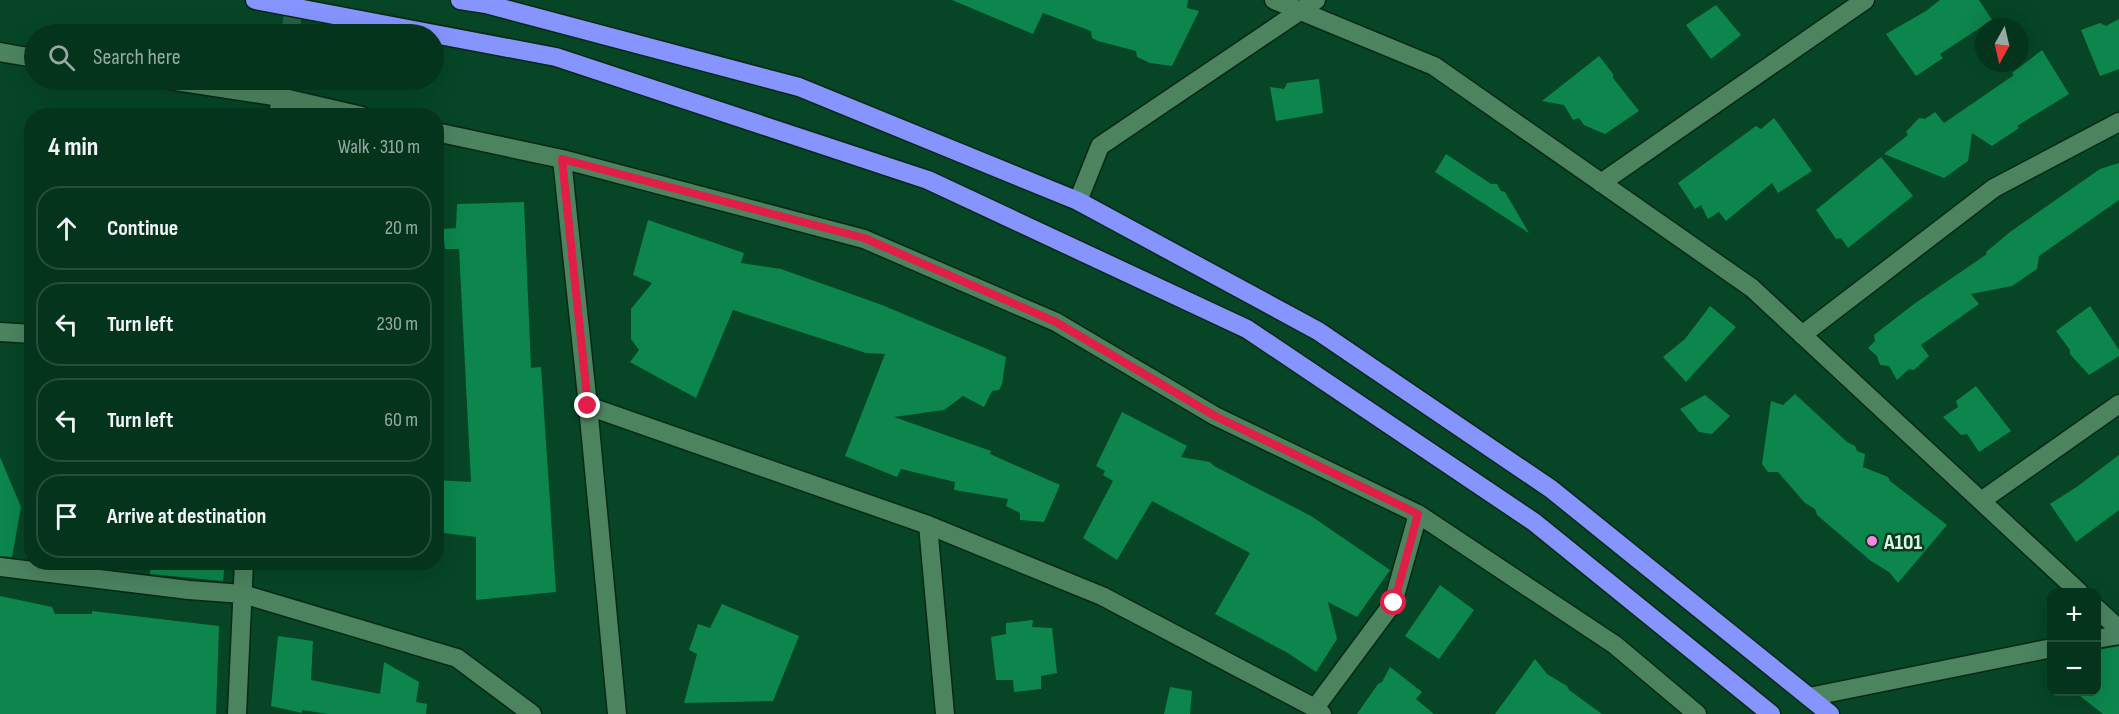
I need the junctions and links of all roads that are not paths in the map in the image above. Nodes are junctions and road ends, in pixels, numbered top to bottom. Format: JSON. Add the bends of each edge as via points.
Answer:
{"nodes":[{"id":1,"x":255,"y":0,"type":"edge"},
{"id":2,"x":460,"y":0,"type":"edge"},
{"id":3,"x":1274,"y":0,"type":"edge"},
{"id":4,"x":1316,"y":0,"type":"edge"},
{"id":5,"x":1865,"y":0,"type":"edge"},
{"id":6,"x":486,"y":2,"type":"edge"},
{"id":7,"x":1297,"y":11,"type":"junction"},
{"id":8,"x":382,"y":24,"type":"edge"},
{"id":9,"x":444,"y":36,"type":"edge"},
{"id":10,"x":0,"y":52,"type":"edge"},
{"id":11,"x":24,"y":56,"type":"edge"},
{"id":12,"x":231,"y":90,"type":"edge"},
{"id":13,"x":280,"y":98,"type":"edge"},
{"id":14,"x":326,"y":108,"type":"edge"},
{"id":15,"x":2119,"y":122,"type":"edge"},
{"id":16,"x":444,"y":134,"type":"edge"},
{"id":17,"x":562,"y":159,"type":"junction"},
{"id":18,"x":1601,"y":183,"type":"junction"},
{"id":19,"x":1077,"y":201,"type":"junction"},
{"id":20,"x":0,"y":332,"type":"edge"},
{"id":21,"x":24,"y":334,"type":"edge"},
{"id":22,"x":1802,"y":335,"type":"junction"},
{"id":23,"x":2119,"y":404,"type":"edge"},
{"id":24,"x":588,"y":406,"type":"junction"},
{"id":25,"x":1981,"y":501,"type":"junction"},
{"id":26,"x":1418,"y":514,"type":"junction"},
{"id":27,"x":928,"y":525,"type":"junction"},
{"id":28,"x":0,"y":567,"type":"edge"},
{"id":29,"x":24,"y":570,"type":"edge"},
{"id":30,"x":25,"y":570,"type":"edge"},
{"id":31,"x":244,"y":570,"type":"edge"},
{"id":32,"x":2075,"y":588,"type":"edge"},
{"id":33,"x":243,"y":594,"type":"junction"},
{"id":34,"x":2101,"y":613,"type":"edge"},
{"id":35,"x":2119,"y":629,"type":"edge"},
{"id":36,"x":2119,"y":635,"type":"edge"},
{"id":37,"x":2101,"y":638,"type":"edge"},
{"id":38,"x":2047,"y":649,"type":"edge"},
{"id":39,"x":1809,"y":697,"type":"junction"},
{"id":40,"x":1319,"y":711,"type":"edge"},
{"id":41,"x":237,"y":714,"type":"edge"},
{"id":42,"x":532,"y":714,"type":"edge"},
{"id":43,"x":617,"y":714,"type":"edge"},
{"id":44,"x":945,"y":714,"type":"edge"},
{"id":45,"x":1697,"y":714,"type":"edge"},
{"id":46,"x":1771,"y":714,"type":"edge"},
{"id":47,"x":1830,"y":714,"type":"edge"}],
"edges":[{"from":1,"to":8,"type":"highway"},
{"from":2,"to":6,"type":"highway"},
{"from":3,"to":7,"type":"street"},
{"from":4,"to":7,"type":"street"},
{"from":5,"to":18,"type":"street"},
{"from":6,"to":19,"type":"highway","via":[[799,87]]},
{"from":7,"to":18,"type":"street","via":[[1434,66]]},
{"from":7,"to":19,"type":"street","via":[[1100,146]]},
{"from":9,"to":46,"type":"highway","via":[[556,57],[928,180],[1247,328],[1534,522]]},
{"from":10,"to":11,"type":"street"},
{"from":12,"to":13,"type":"street"},
{"from":13,"to":14,"type":"street"},
{"from":15,"to":22,"type":"street","via":[[1994,188]]},
{"from":16,"to":17,"type":"street"},
{"from":17,"to":24,"type":"street"},
{"from":17,"to":26,"type":"street","via":[[864,238],[1056,322],[1215,416]]},
{"from":18,"to":22,"type":"street","via":[[1752,288]]},
{"from":19,"to":39,"type":"highway","via":[[1318,331],[1551,489]]},
{"from":20,"to":21,"type":"street"},
{"from":22,"to":25,"type":"street"},
{"from":23,"to":25,"type":"street"},
{"from":24,"to":27,"type":"street"},
{"from":24,"to":43,"type":"street"},
{"from":25,"to":32,"type":"street"},
{"from":26,"to":40,"type":"street","via":[[1394,603]]},
{"from":26,"to":45,"type":"street","via":[[1615,645]]},
{"from":27,"to":40,"type":"street","via":[[1102,596]]},
{"from":27,"to":44,"type":"street"},
{"from":28,"to":29,"type":"street"},
{"from":30,"to":33,"type":"street"},
{"from":31,"to":33,"type":"street"},
{"from":33,"to":41,"type":"street"},
{"from":33,"to":42,"type":"street","via":[[457,658]]},
{"from":34,"to":35,"type":"street"},
{"from":36,"to":37,"type":"street"},
{"from":38,"to":39,"type":"street"},
{"from":39,"to":47,"type":"highway"}]}
